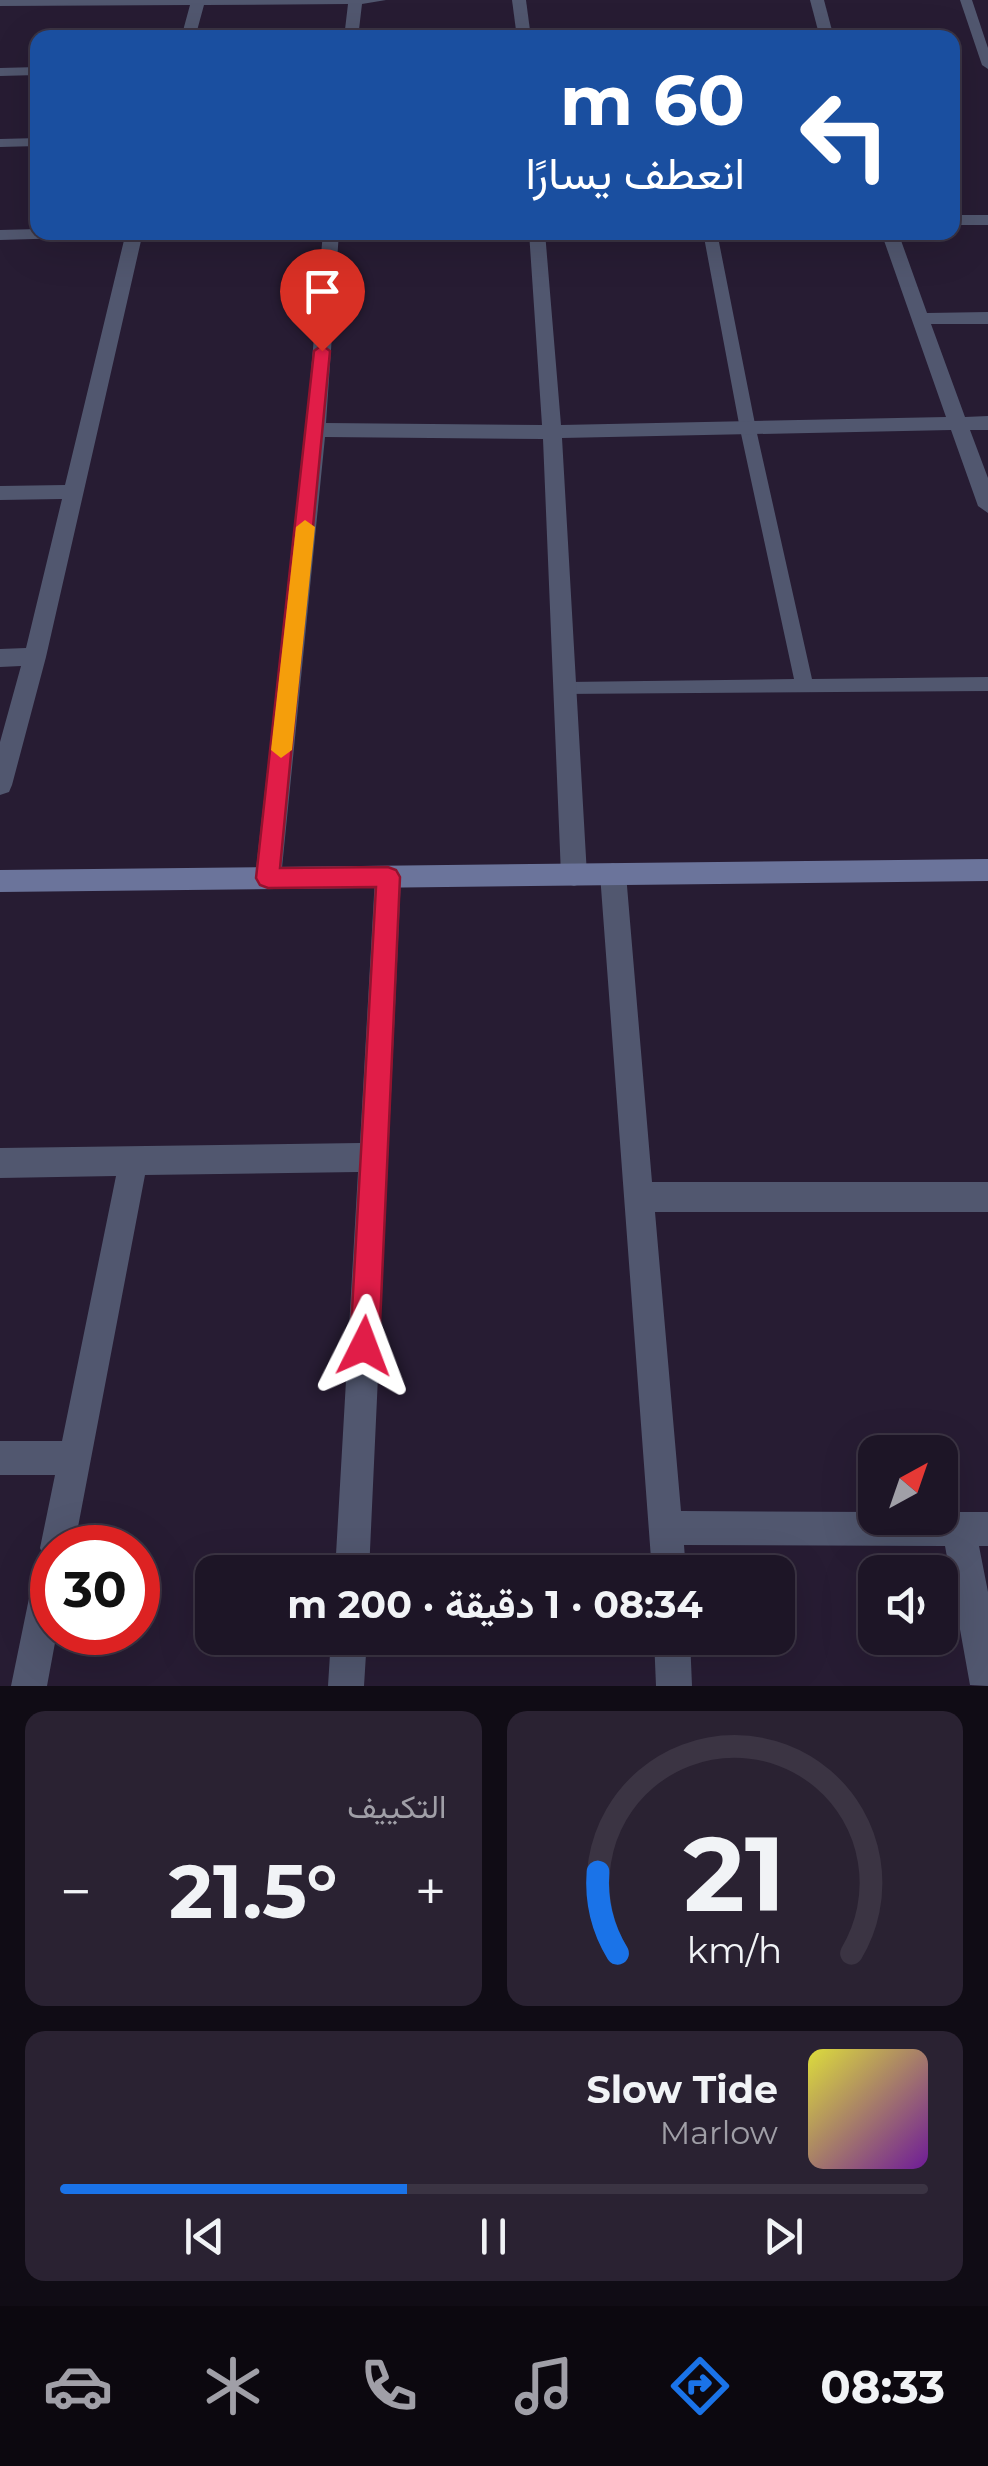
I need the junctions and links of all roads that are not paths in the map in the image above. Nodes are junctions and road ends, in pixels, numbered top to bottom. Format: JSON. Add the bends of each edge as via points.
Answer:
{"nodes":[{"id":1,"x":198,"y":0,"type":"edge"},
{"id":2,"x":355,"y":0,"type":"edge"},
{"id":3,"x":379,"y":0,"type":"edge"},
{"id":4,"x":518,"y":0,"type":"edge"},
{"id":5,"x":817,"y":0,"type":"edge"},
{"id":6,"x":966,"y":0,"type":"edge"},
{"id":7,"x":0,"y":2,"type":"edge"},
{"id":8,"x":190,"y":30,"type":"edge"},
{"id":9,"x":351,"y":30,"type":"edge"},
{"id":10,"x":523,"y":30,"type":"edge"},
{"id":11,"x":825,"y":30,"type":"edge"},
{"id":12,"x":988,"y":64,"type":"edge"},
{"id":13,"x":0,"y":72,"type":"edge"},
{"id":14,"x":30,"y":72,"type":"edge"},
{"id":15,"x":30,"y":142,"type":"edge"},
{"id":16,"x":0,"y":143,"type":"edge"},
{"id":17,"x":960,"y":220,"type":"edge"},
{"id":18,"x":988,"y":220,"type":"edge"},
{"id":19,"x":30,"y":233,"type":"edge"},
{"id":20,"x":0,"y":234,"type":"edge"},
{"id":21,"x":132,"y":240,"type":"edge"},
{"id":22,"x":330,"y":240,"type":"edge"},
{"id":23,"x":538,"y":240,"type":"edge"},
{"id":24,"x":712,"y":240,"type":"edge"},
{"id":25,"x":892,"y":240,"type":"edge"},
{"id":26,"x":919,"y":318,"type":"junction"},
{"id":27,"x":988,"y":318,"type":"edge"},
{"id":28,"x":960,"y":423,"type":"junction"},
{"id":29,"x":988,"y":423,"type":"edge"},
{"id":30,"x":316,"y":430,"type":"junction"},
{"id":31,"x":748,"y":430,"type":"junction"},
{"id":32,"x":552,"y":432,"type":"junction"},
{"id":33,"x":0,"y":492,"type":"edge"},
{"id":34,"x":75,"y":492,"type":"junction"},
{"id":35,"x":988,"y":506,"type":"edge"},
{"id":36,"x":35,"y":657,"type":"junction"},
{"id":37,"x":0,"y":658,"type":"edge"},
{"id":38,"x":988,"y":684,"type":"edge"},
{"id":39,"x":805,"y":687,"type":"junction"},
{"id":40,"x":566,"y":689,"type":"junction"},
{"id":41,"x":0,"y":784,"type":"edge"},
{"id":42,"x":988,"y":870,"type":"edge"},
{"id":43,"x":574,"y":874,"type":"junction"},
{"id":44,"x":613,"y":874,"type":"junction"},
{"id":45,"x":388,"y":877,"type":"junction"},
{"id":46,"x":268,"y":878,"type":"junction"},
{"id":47,"x":0,"y":881,"type":"edge"},
{"id":48,"x":374,"y":1157,"type":"junction"},
{"id":49,"x":133,"y":1162,"type":"junction"},
{"id":50,"x":0,"y":1163,"type":"edge"},
{"id":51,"x":641,"y":1196,"type":"junction"},
{"id":52,"x":988,"y":1197,"type":"edge"},
{"id":53,"x":0,"y":1458,"type":"edge"},
{"id":54,"x":75,"y":1458,"type":"junction"},
{"id":55,"x":62,"y":1525,"type":"edge"},
{"id":56,"x":666,"y":1528,"type":"junction"},
{"id":57,"x":974,"y":1530,"type":"edge"},
{"id":58,"x":353,"y":1555,"type":"edge"},
{"id":59,"x":667,"y":1555,"type":"edge"},
{"id":60,"x":34,"y":1655,"type":"edge"},
{"id":61,"x":347,"y":1655,"type":"edge"},
{"id":62,"x":673,"y":1655,"type":"edge"},
{"id":63,"x":988,"y":1685,"type":"edge"},
{"id":64,"x":28,"y":1686,"type":"edge"},
{"id":65,"x":346,"y":1686,"type":"edge"},
{"id":66,"x":674,"y":1686,"type":"edge"}],
"edges":[{"from":1,"to":2,"type":"street"},
{"from":1,"to":7,"type":"street"},
{"from":1,"to":8,"type":"street"},
{"from":2,"to":3,"type":"street"},
{"from":2,"to":9,"type":"street"},
{"from":4,"to":10,"type":"street"},
{"from":5,"to":11,"type":"street"},
{"from":6,"to":12,"type":"lane"},
{"from":13,"to":14,"type":"street"},
{"from":15,"to":16,"type":"lane"},
{"from":17,"to":18,"type":"street"},
{"from":19,"to":20,"type":"street"},
{"from":21,"to":34,"type":"street"},
{"from":22,"to":30,"type":"street"},
{"from":23,"to":32,"type":"street"},
{"from":24,"to":31,"type":"lane"},
{"from":25,"to":26,"type":"street"},
{"from":26,"to":27,"type":"street"},
{"from":26,"to":28,"type":"street"},
{"from":28,"to":29,"type":"street"},
{"from":28,"to":31,"type":"street"},
{"from":28,"to":35,"type":"street"},
{"from":30,"to":32,"type":"street"},
{"from":30,"to":46,"type":"street"},
{"from":31,"to":32,"type":"street"},
{"from":31,"to":39,"type":"lane"},
{"from":32,"to":40,"type":"street"},
{"from":33,"to":34,"type":"street"},
{"from":34,"to":36,"type":"street"},
{"from":36,"to":37,"type":"street"},
{"from":36,"to":41,"type":"street"},
{"from":38,"to":39,"type":"lane"},
{"from":39,"to":40,"type":"lane"},
{"from":40,"to":43,"type":"street"},
{"from":42,"to":44,"type":"street"},
{"from":43,"to":44,"type":"street"},
{"from":43,"to":45,"type":"street"},
{"from":44,"to":51,"type":"street"},
{"from":45,"to":46,"type":"street"},
{"from":45,"to":48,"type":"street"},
{"from":46,"to":47,"type":"street"},
{"from":48,"to":49,"type":"street"},
{"from":48,"to":58,"type":"street"},
{"from":49,"to":50,"type":"street"},
{"from":49,"to":54,"type":"street"},
{"from":51,"to":52,"type":"street"},
{"from":51,"to":56,"type":"street"},
{"from":53,"to":54,"type":"street"},
{"from":54,"to":55,"type":"street"},
{"from":56,"to":57,"type":"street"},
{"from":56,"to":59,"type":"street"},
{"from":57,"to":63,"type":"street"},
{"from":60,"to":64,"type":"street"},
{"from":61,"to":65,"type":"street"},
{"from":62,"to":66,"type":"street"}]}
